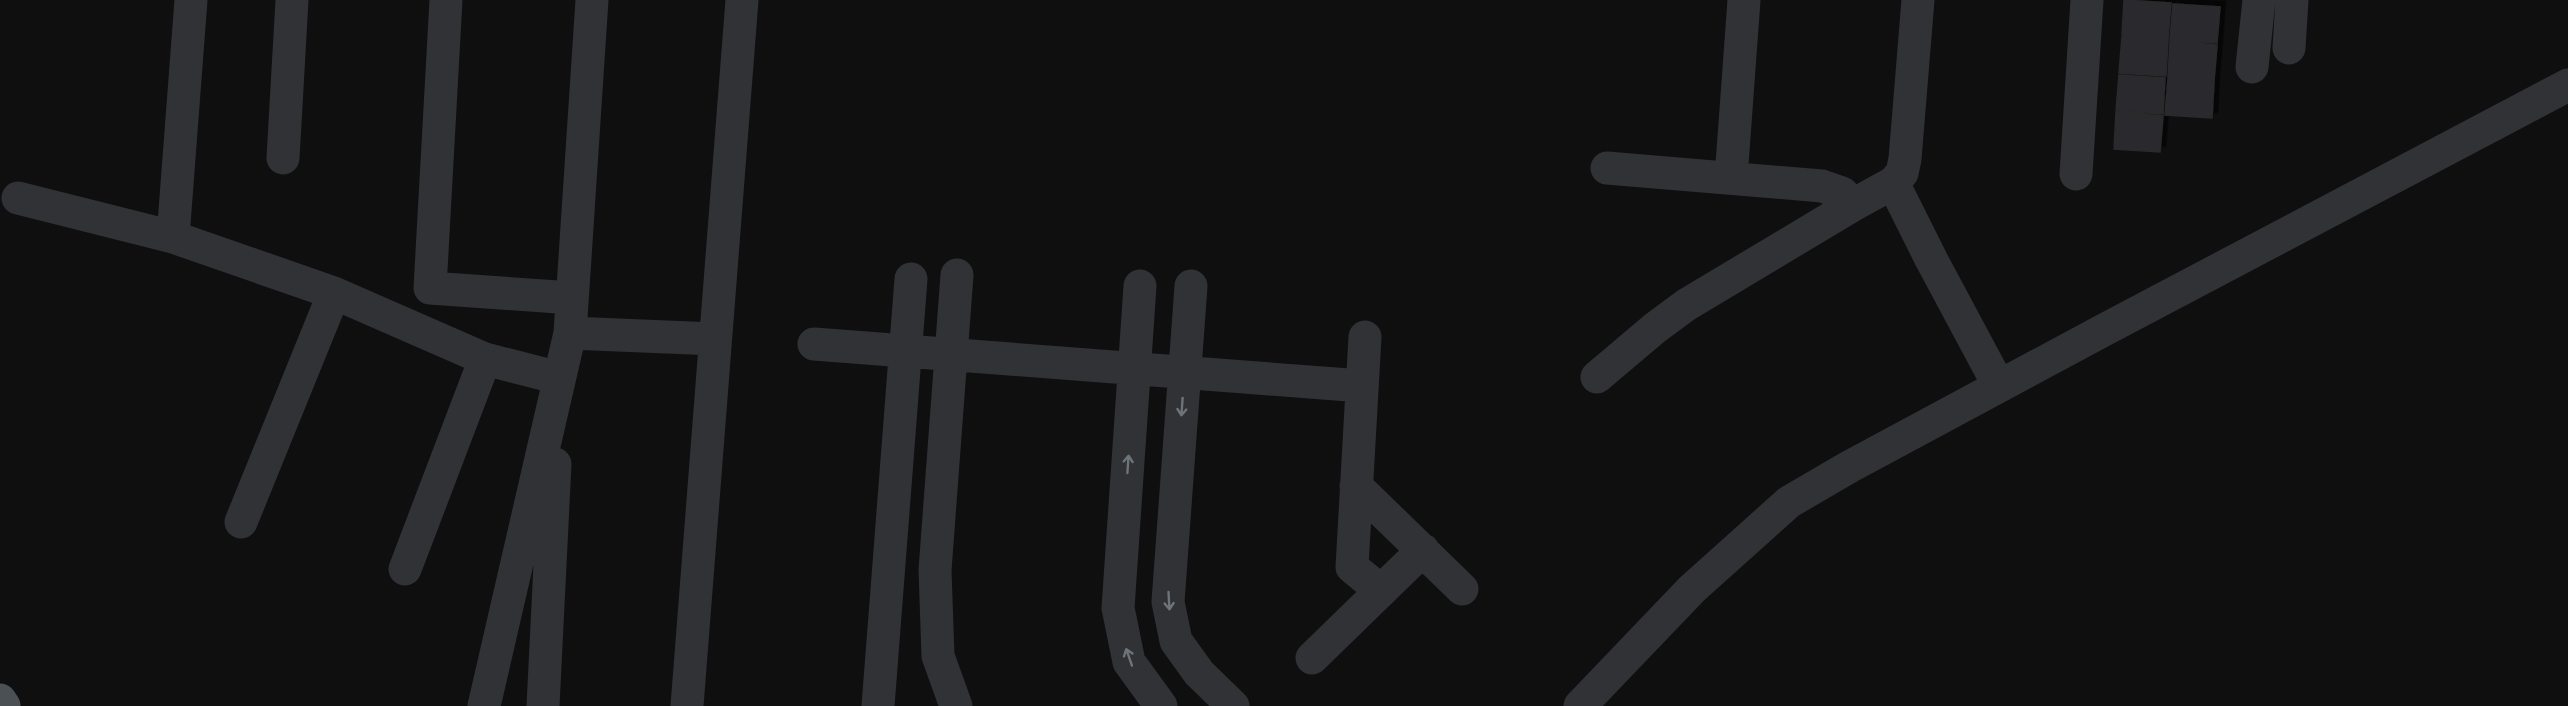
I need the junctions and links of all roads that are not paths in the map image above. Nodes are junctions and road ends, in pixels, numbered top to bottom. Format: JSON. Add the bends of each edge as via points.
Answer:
{"nodes":[{"id":1,"x":191,"y":0,"type":"edge"},
{"id":2,"x":292,"y":0,"type":"edge"},
{"id":3,"x":446,"y":0,"type":"edge"},
{"id":4,"x":592,"y":0,"type":"edge"},
{"id":5,"x":742,"y":0,"type":"edge"},
{"id":6,"x":1744,"y":0,"type":"edge"},
{"id":7,"x":1918,"y":0,"type":"edge"},
{"id":8,"x":2087,"y":0,"type":"edge"},
{"id":9,"x":2259,"y":0,"type":"edge"},
{"id":10,"x":2292,"y":0,"type":"edge"},
{"id":11,"x":2289,"y":48,"type":"dead end"},
{"id":12,"x":2252,"y":67,"type":"dead end"},
{"id":13,"x":2568,"y":86,"type":"edge"},
{"id":14,"x":283,"y":158,"type":"dead end"},
{"id":15,"x":1607,"y":168,"type":"dead end"},
{"id":16,"x":2076,"y":174,"type":"dead end"},
{"id":17,"x":1731,"y":178,"type":"junction"},
{"id":18,"x":1893,"y":183,"type":"junction"},
{"id":19,"x":18,"y":198,"type":"dead end"},
{"id":20,"x":1853,"y":205,"type":"junction"},
{"id":21,"x":173,"y":237,"type":"junction"},
{"id":22,"x":957,"y":275,"type":"dead end"},
{"id":23,"x":911,"y":279,"type":"dead end"},
{"id":24,"x":1140,"y":286,"type":"dead end"},
{"id":25,"x":1191,"y":286,"type":"dead end"},
{"id":26,"x":334,"y":293,"type":"junction"},
{"id":27,"x":572,"y":298,"type":"junction"},
{"id":28,"x":570,"y":333,"type":"junction"},
{"id":29,"x":1365,"y":337,"type":"dead end"},
{"id":30,"x":716,"y":339,"type":"junction"},
{"id":31,"x":814,"y":344,"type":"dead end"},
{"id":32,"x":905,"y":351,"type":"junction"},
{"id":33,"x":951,"y":354,"type":"junction"},
{"id":34,"x":485,"y":359,"type":"junction"},
{"id":35,"x":1135,"y":369,"type":"junction"},
{"id":36,"x":1185,"y":373,"type":"junction"},
{"id":37,"x":1597,"y":377,"type":"dead end"},
{"id":38,"x":559,"y":378,"type":"junction"},
{"id":39,"x":1362,"y":386,"type":"junction"},
{"id":40,"x":2000,"y":386,"type":"junction"},
{"id":41,"x":1356,"y":486,"type":"junction"},
{"id":42,"x":241,"y":522,"type":"dead end"},
{"id":43,"x":1423,"y":550,"type":"junction"},
{"id":44,"x":405,"y":569,"type":"dead end"},
{"id":45,"x":1462,"y":589,"type":"dead end"},
{"id":46,"x":1381,"y":591,"type":"junction"},
{"id":47,"x":1312,"y":658,"type":"dead end"},
{"id":48,"x":0,"y":700,"type":"edge"},
{"id":49,"x":4,"y":706,"type":"edge"},
{"id":50,"x":484,"y":706,"type":"edge"},
{"id":51,"x":543,"y":706,"type":"edge"},
{"id":52,"x":687,"y":706,"type":"edge"},
{"id":53,"x":878,"y":706,"type":"edge"},
{"id":54,"x":956,"y":706,"type":"edge"},
{"id":55,"x":1161,"y":706,"type":"edge"},
{"id":56,"x":1233,"y":706,"type":"edge"},
{"id":57,"x":1580,"y":706,"type":"edge"}],
"edges":[{"from":1,"to":21,"type":"street"},
{"from":2,"to":14,"type":"street"},
{"from":3,"to":27,"type":"street","via":[[429,288]]},
{"from":4,"to":27,"type":"street"},
{"from":5,"to":30,"type":"street"},
{"from":6,"to":17,"type":"street"},
{"from":7,"to":18,"type":"street","via":[[1905,159],[1902,173]]},
{"from":8,"to":16,"type":"street"},
{"from":9,"to":12,"type":"street"},
{"from":10,"to":11,"type":"street"},
{"from":13,"to":40,"type":"street"},
{"from":15,"to":17,"type":"street"},
{"from":17,"to":20,"type":"street","via":[[1822,186],[1842,193]]},
{"from":18,"to":20,"type":"street"},
{"from":18,"to":40,"type":"street"},
{"from":19,"to":21,"type":"street"},
{"from":20,"to":37,"type":"street","via":[[1686,305]]},
{"from":21,"to":26,"type":"street"},
{"from":22,"to":33,"type":"street"},
{"from":23,"to":32,"type":"street"},
{"from":24,"to":35,"type":"street"},
{"from":25,"to":36,"type":"street"},
{"from":26,"to":34,"type":"street"},
{"from":26,"to":42,"type":"street"},
{"from":27,"to":28,"type":"street"},
{"from":28,"to":30,"type":"street"},
{"from":28,"to":38,"type":"street"},
{"from":29,"to":39,"type":"street"},
{"from":30,"to":52,"type":"street"},
{"from":31,"to":32,"type":"street"},
{"from":32,"to":33,"type":"street"},
{"from":32,"to":53,"type":"street"},
{"from":33,"to":35,"type":"street"},
{"from":33,"to":54,"type":"street","via":[[935,570],[938,656]]},
{"from":34,"to":38,"type":"street"},
{"from":34,"to":44,"type":"street"},
{"from":35,"to":36,"type":"street"},
{"from":55,"to":35,"type":"street","one_way":true,"via":[[1129,662],[1118,608]]},
{"from":36,"to":39,"type":"street"},
{"from":36,"to":56,"type":"street","one_way":true,"via":[[1168,602],[1176,641],[1199,673]]},
{"from":38,"to":50,"type":"street"},
{"from":38,"to":51,"type":"street"},
{"from":39,"to":41,"type":"street"},
{"from":40,"to":57,"type":"street","via":[[1789,502],[1692,589]]},
{"from":41,"to":43,"type":"street"},
{"from":41,"to":46,"type":"street","via":[[1352,567]]},
{"from":43,"to":45,"type":"street"},
{"from":43,"to":46,"type":"street"},
{"from":46,"to":47,"type":"street"},
{"from":48,"to":49,"type":"main road"}]}
